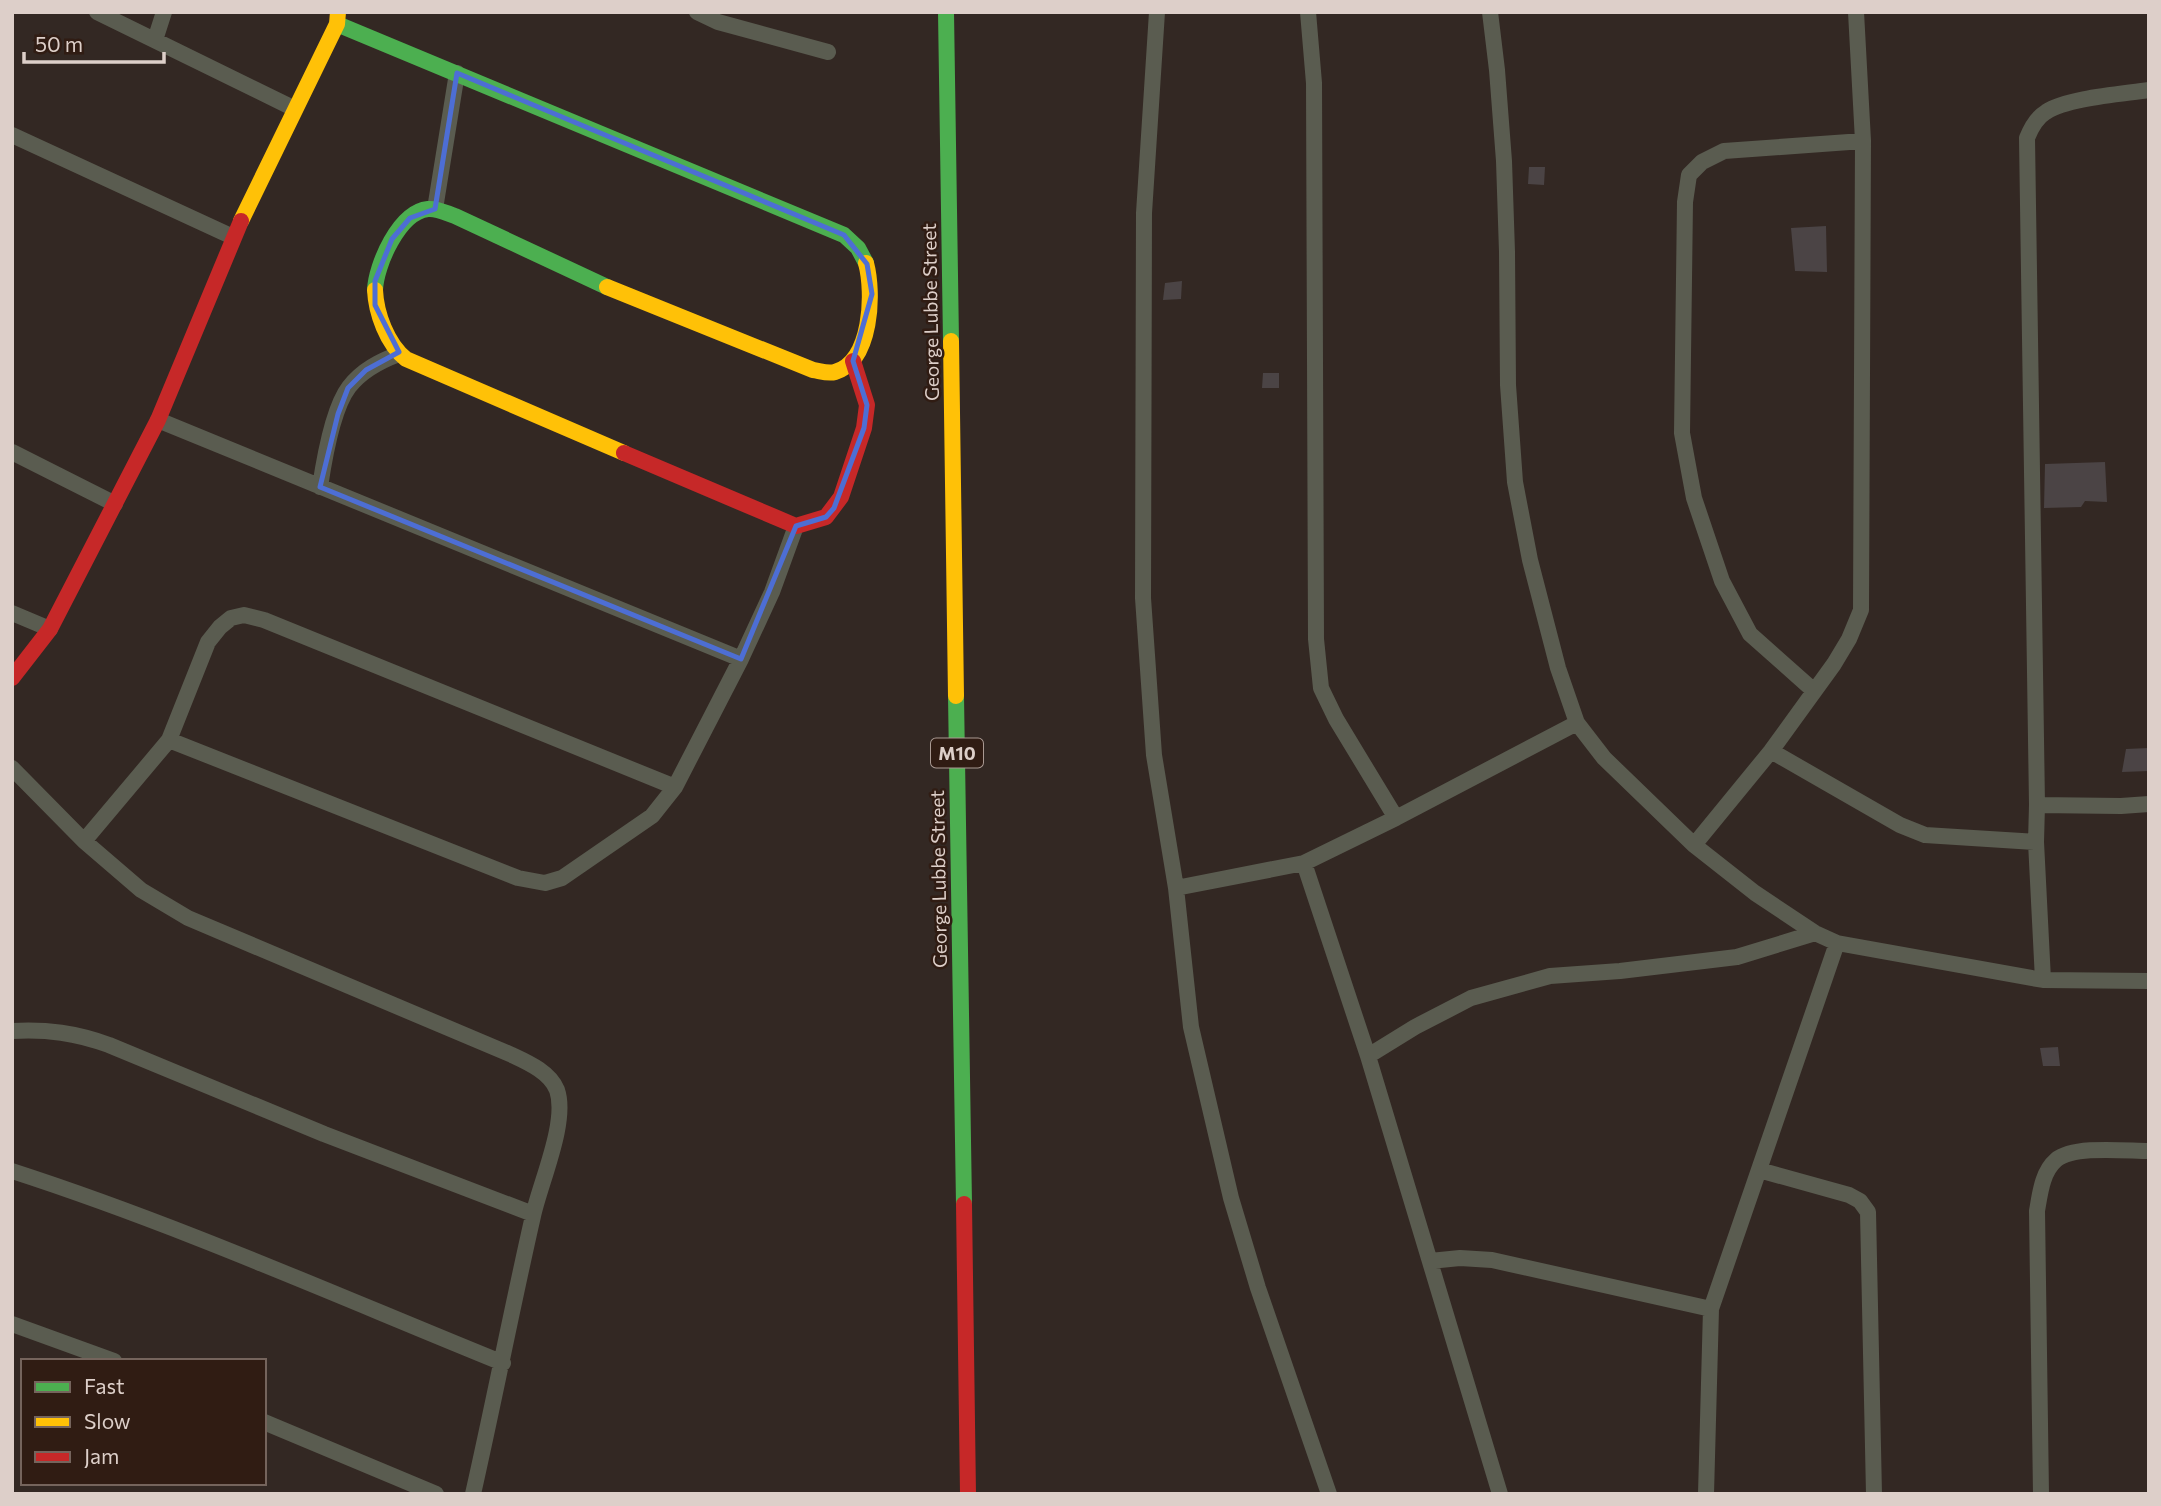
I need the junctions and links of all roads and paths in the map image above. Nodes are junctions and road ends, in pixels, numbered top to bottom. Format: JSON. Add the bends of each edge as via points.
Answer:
{"nodes":[{"id":1,"x":97,"y":12,"type":"edge"},
{"id":2,"x":164,"y":12,"type":"edge"},
{"id":3,"x":697,"y":12,"type":"edge"},
{"id":4,"x":946,"y":12,"type":"edge"},
{"id":5,"x":1157,"y":12,"type":"edge"},
{"id":6,"x":1308,"y":12,"type":"edge"},
{"id":7,"x":1490,"y":12,"type":"edge"},
{"id":8,"x":1856,"y":12,"type":"edge"},
{"id":9,"x":720,"y":17,"type":"edge"},
{"id":10,"x":337,"y":18,"type":"edge"},
{"id":11,"x":155,"y":40,"type":"junction"},
{"id":12,"x":828,"y":52,"type":"dead end"},
{"id":13,"x":457,"y":74,"type":"junction"},
{"id":14,"x":2149,"y":90,"type":"edge"},
{"id":15,"x":295,"y":109,"type":"junction"},
{"id":16,"x":12,"y":135,"type":"edge"},
{"id":17,"x":1863,"y":141,"type":"junction"},
{"id":18,"x":435,"y":209,"type":"junction"},
{"id":19,"x":233,"y":237,"type":"junction"},
{"id":20,"x":399,"y":354,"type":"junction"},
{"id":21,"x":853,"y":361,"type":"junction"},
{"id":22,"x":158,"y":420,"type":"junction"},
{"id":23,"x":12,"y":452,"type":"edge"},
{"id":24,"x":320,"y":487,"type":"junction"},
{"id":25,"x":115,"y":504,"type":"junction"},
{"id":26,"x":796,"y":526,"type":"junction"},
{"id":27,"x":12,"y":613,"type":"edge"},
{"id":28,"x":50,"y":629,"type":"junction"},
{"id":29,"x":741,"y":659,"type":"junction"},
{"id":30,"x":12,"y":678,"type":"edge"},
{"id":31,"x":1813,"y":690,"type":"junction"},
{"id":32,"x":1577,"y":723,"type":"junction"},
{"id":33,"x":169,"y":740,"type":"junction"},
{"id":34,"x":1771,"y":751,"type":"junction"},
{"id":35,"x":12,"y":768,"type":"edge"},
{"id":36,"x":675,"y":787,"type":"junction"},
{"id":37,"x":2149,"y":804,"type":"edge"},
{"id":38,"x":2037,"y":806,"type":"junction"},
{"id":39,"x":1396,"y":818,"type":"junction"},
{"id":40,"x":84,"y":841,"type":"junction"},
{"id":41,"x":2035,"y":842,"type":"junction"},
{"id":42,"x":1694,"y":845,"type":"junction"},
{"id":43,"x":1304,"y":863,"type":"junction"},
{"id":44,"x":1176,"y":888,"type":"junction"},
{"id":45,"x":1815,"y":933,"type":"junction"},
{"id":46,"x":1837,"y":943,"type":"junction"},
{"id":47,"x":2043,"y":979,"type":"junction"},
{"id":48,"x":2149,"y":981,"type":"edge"},
{"id":49,"x":12,"y":1031,"type":"edge"},
{"id":50,"x":1367,"y":1056,"type":"junction"},
{"id":51,"x":2149,"y":1151,"type":"edge"},
{"id":52,"x":1759,"y":1170,"type":"junction"},
{"id":53,"x":12,"y":1171,"type":"edge"},
{"id":54,"x":533,"y":1214,"type":"junction"},
{"id":55,"x":1430,"y":1261,"type":"junction"},
{"id":56,"x":1711,"y":1309,"type":"junction"},
{"id":57,"x":12,"y":1324,"type":"edge"},
{"id":58,"x":108,"y":1359,"type":"edge"},
{"id":59,"x":503,"y":1363,"type":"junction"},
{"id":60,"x":266,"y":1423,"type":"edge"},
{"id":61,"x":436,"y":1494,"type":"edge"},
{"id":62,"x":473,"y":1494,"type":"edge"},
{"id":63,"x":968,"y":1494,"type":"edge"},
{"id":64,"x":1329,"y":1494,"type":"edge"},
{"id":65,"x":1500,"y":1494,"type":"edge"},
{"id":66,"x":1706,"y":1494,"type":"edge"},
{"id":67,"x":1874,"y":1494,"type":"edge"},
{"id":68,"x":2041,"y":1494,"type":"edge"}],
"edges":[{"from":1,"to":11,"type":"street"},
{"from":2,"to":11,"type":"street"},
{"from":3,"to":9,"type":"street"},
{"from":4,"to":63,"type":"street","name":"George Lubbe Street","number":"M10"},
{"from":5,"to":44,"type":"street","via":[[1144,213],[1143,597],[1154,754]]},
{"from":6,"to":39,"type":"street","via":[[1314,83],[1316,625],[1321,688]]},
{"from":7,"to":32,"type":"street","via":[[1504,174],[1508,385],[1515,482],[1530,560]]},
{"from":8,"to":17,"type":"street"},
{"from":9,"to":12,"type":"street"},
{"from":10,"to":13,"type":"street"},
{"from":10,"to":15,"type":"street"},
{"from":11,"to":15,"type":"street"},
{"from":13,"to":18,"type":"street"},
{"from":13,"to":21,"type":"street","via":[[844,235],[858,245],[872,294]]},
{"from":14,"to":38,"type":"street","via":[[2062,104],[2045,112],[2027,138]]},
{"from":15,"to":19,"type":"street"},
{"from":16,"to":19,"type":"street"},
{"from":17,"to":31,"type":"street","via":[[1861,610],[1849,639]]},
{"from":17,"to":31,"type":"street","via":[[1724,151],[1689,175],[1685,202],[1682,433],[1694,498],[1722,581],[1750,635]]},
{"from":18,"to":20,"type":"street","via":[[410,218],[392,239],[375,281],[375,305]]},
{"from":18,"to":21,"type":"street","via":[[582,277],[813,370],[835,372]]},
{"from":19,"to":22,"type":"street"},
{"from":20,"to":24,"type":"street","via":[[366,370],[348,388],[326,447]]},
{"from":20,"to":26,"type":"street","via":[[442,378]]},
{"from":21,"to":26,"type":"street","via":[[867,405],[841,497],[827,517]]},
{"from":22,"to":24,"type":"street"},
{"from":22,"to":25,"type":"street"},
{"from":23,"to":25,"type":"street"},
{"from":24,"to":29,"type":"street"},
{"from":25,"to":28,"type":"street"},
{"from":26,"to":29,"type":"street"},
{"from":27,"to":28,"type":"street"},
{"from":28,"to":30,"type":"street"},
{"from":29,"to":36,"type":"street"},
{"from":31,"to":34,"type":"street"},
{"from":32,"to":39,"type":"street"},
{"from":32,"to":42,"type":"street","via":[[1604,758]]},
{"from":33,"to":36,"type":"street","via":[[518,878],[545,883],[562,878],[652,817]]},
{"from":33,"to":36,"type":"street","via":[[208,642],[231,618],[244,615]]},
{"from":33,"to":40,"type":"street"},
{"from":34,"to":41,"type":"street","via":[[1900,825],[1926,835]]},
{"from":34,"to":42,"type":"street"},
{"from":35,"to":40,"type":"street"},
{"from":37,"to":38,"type":"street"},
{"from":38,"to":41,"type":"street"},
{"from":39,"to":43,"type":"street"},
{"from":40,"to":54,"type":"street","via":[[141,890],[188,918],[538,1069],[557,1089],[559,1110]]},
{"from":41,"to":47,"type":"street"},
{"from":42,"to":45,"type":"street"},
{"from":43,"to":44,"type":"street"},
{"from":43,"to":50,"type":"street"},
{"from":44,"to":64,"type":"street","via":[[1191,1027],[1231,1198]]},
{"from":45,"to":46,"type":"street"},
{"from":45,"to":50,"type":"street","via":[[1737,957],[1550,976],[1471,998]]},
{"from":46,"to":47,"type":"street"},
{"from":46,"to":52,"type":"street"},
{"from":47,"to":48,"type":"street"},
{"from":49,"to":54,"type":"street","via":[[78,1034]]},
{"from":50,"to":55,"type":"street"},
{"from":51,"to":68,"type":"street","via":[[2067,1154],[2056,1160],[2042,1185],[2037,1211]]},
{"from":52,"to":56,"type":"street"},
{"from":52,"to":67,"type":"street","via":[[1849,1195],[1868,1212]]},
{"from":53,"to":59,"type":"street","via":[[162,1225]]},
{"from":54,"to":59,"type":"street"},
{"from":55,"to":56,"type":"street","via":[[1492,1259]]},
{"from":55,"to":65,"type":"street"},
{"from":56,"to":66,"type":"street"},
{"from":57,"to":58,"type":"street"},
{"from":59,"to":62,"type":"street"},
{"from":60,"to":61,"type":"street"}]}
